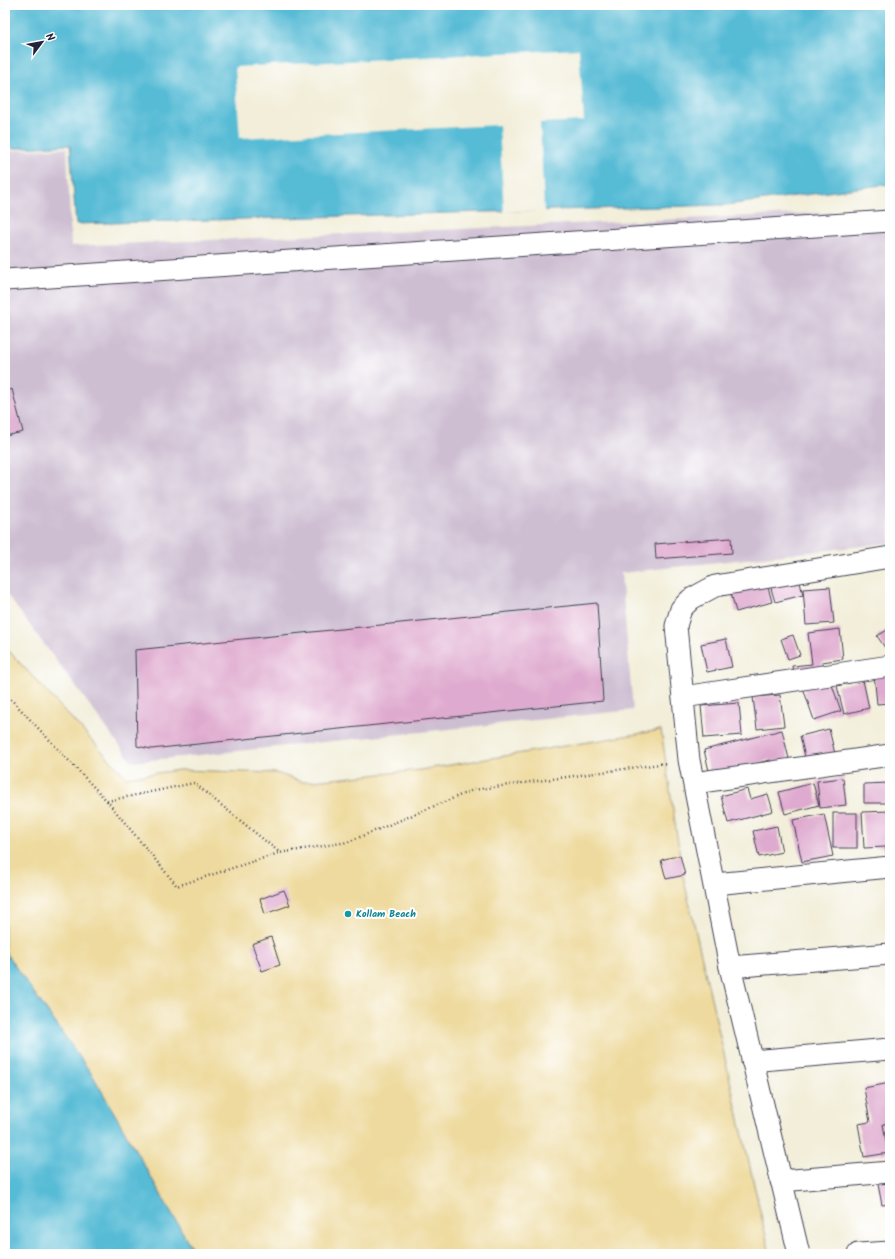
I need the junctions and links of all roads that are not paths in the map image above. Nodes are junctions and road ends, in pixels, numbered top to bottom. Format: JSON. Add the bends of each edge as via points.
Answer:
{"nodes":[{"id":1,"x":890,"y":221,"type":"edge"},
{"id":2,"x":5,"y":280,"type":"edge"},
{"id":3,"x":890,"y":557,"type":"edge"},
{"id":4,"x":890,"y":666,"type":"edge"},
{"id":5,"x":683,"y":697,"type":"junction"},
{"id":6,"x":890,"y":755,"type":"edge"},
{"id":7,"x":694,"y":783,"type":"junction"},
{"id":8,"x":890,"y":867,"type":"edge"},
{"id":9,"x":714,"y":884,"type":"junction"},
{"id":10,"x":890,"y":954,"type":"edge"},
{"id":11,"x":730,"y":967,"type":"junction"},
{"id":12,"x":890,"y":1049,"type":"edge"},
{"id":13,"x":752,"y":1061,"type":"junction"},
{"id":14,"x":890,"y":1172,"type":"edge"},
{"id":15,"x":781,"y":1181,"type":"junction"},
{"id":16,"x":890,"y":1252,"type":"edge"},
{"id":17,"x":799,"y":1254,"type":"edge"},
{"id":18,"x":858,"y":1254,"type":"edge"}],
"edges":[{"from":1,"to":2,"type":"street"},
{"from":3,"to":5,"type":"street","via":[[715,586],[690,599],[681,609],[676,626]]},
{"from":4,"to":5,"type":"street"},
{"from":5,"to":7,"type":"street","via":[[689,760]]},
{"from":6,"to":7,"type":"street"},
{"from":7,"to":9,"type":"street"},
{"from":8,"to":9,"type":"street"},
{"from":9,"to":11,"type":"street"},
{"from":10,"to":11,"type":"street"},
{"from":11,"to":13,"type":"street"},
{"from":12,"to":13,"type":"street"},
{"from":13,"to":15,"type":"street"},
{"from":14,"to":15,"type":"street"},
{"from":15,"to":17,"type":"street"},
{"from":16,"to":18,"type":"street"}]}
